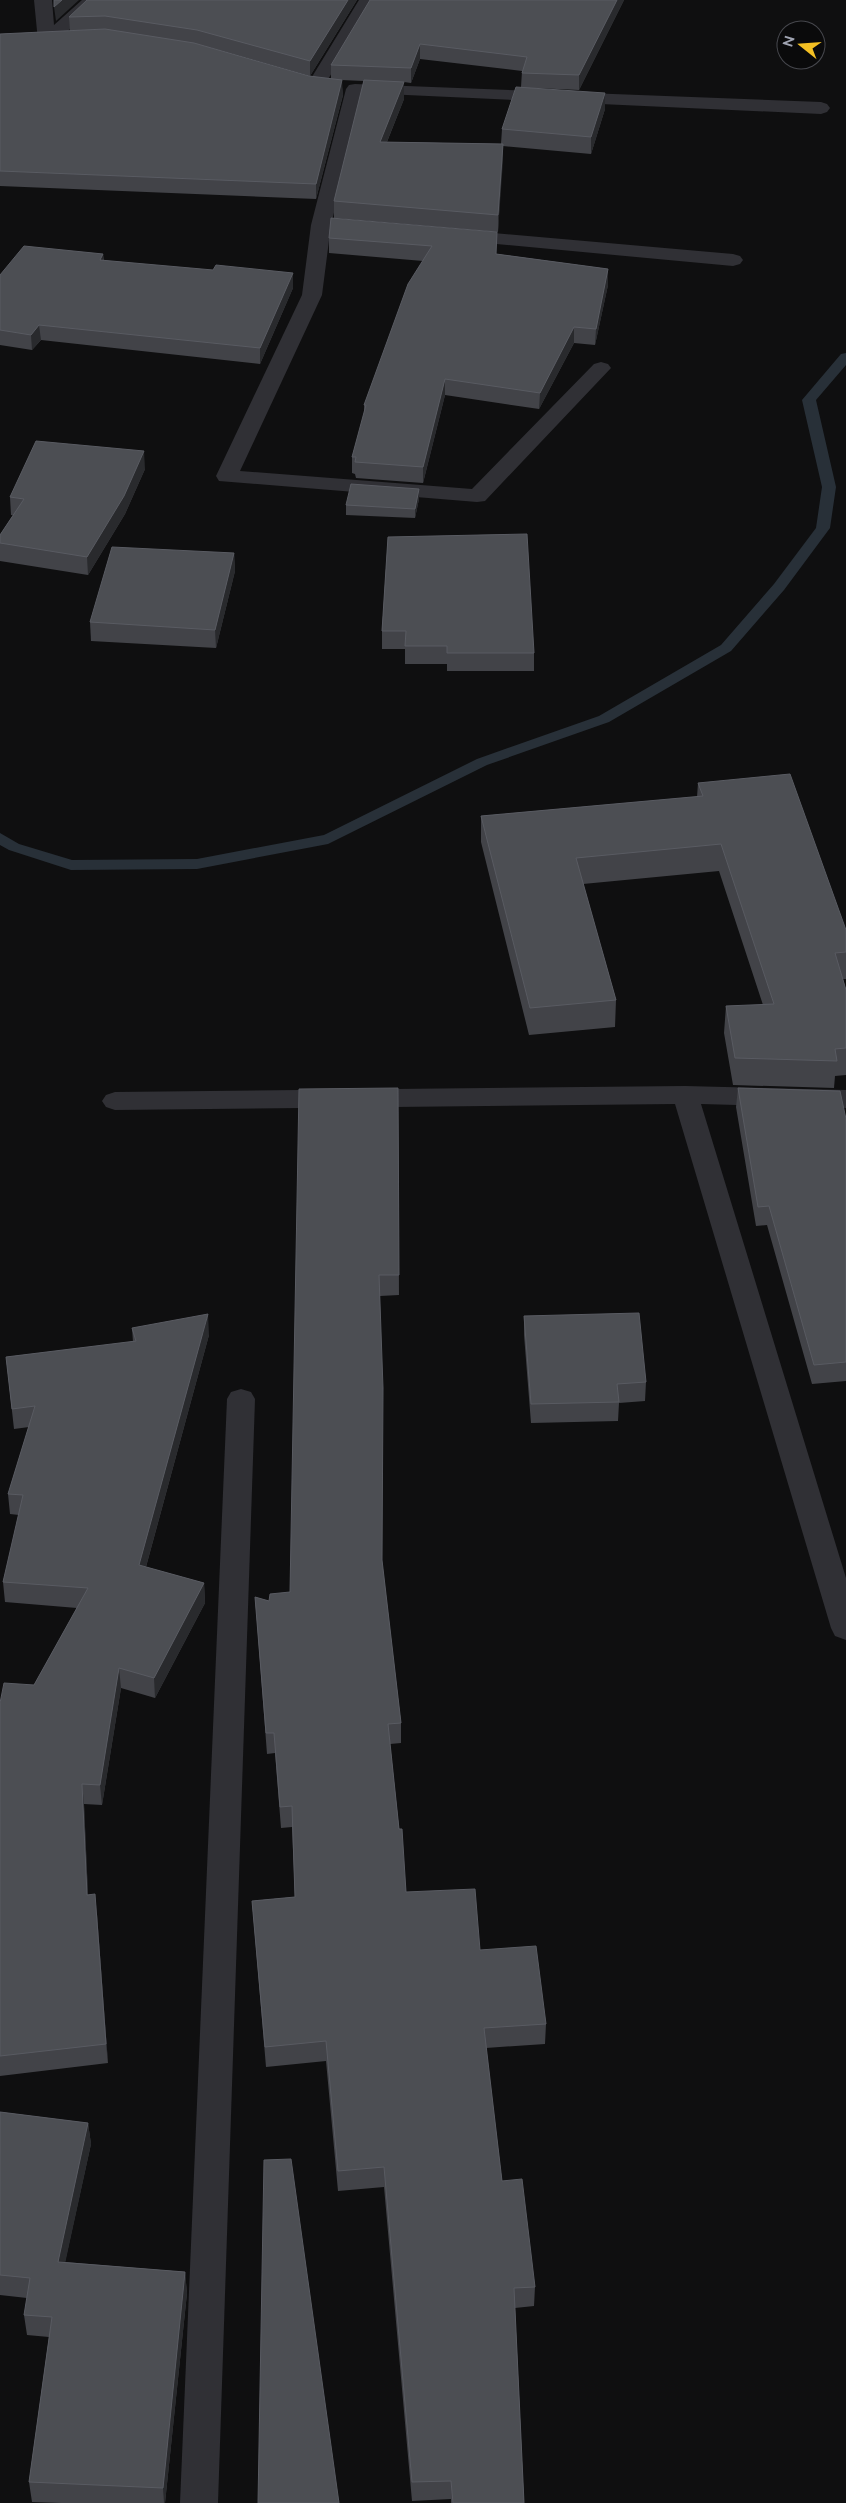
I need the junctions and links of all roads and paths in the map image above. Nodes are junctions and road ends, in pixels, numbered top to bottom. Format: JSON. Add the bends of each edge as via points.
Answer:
{"nodes":[{"id":1,"x":43,"y":0,"type":"edge"},
{"id":2,"x":92,"y":0,"type":"edge"},
{"id":3,"x":368,"y":0,"type":"edge"},
{"id":4,"x":77,"y":39,"type":"edge"},
{"id":5,"x":47,"y":41,"type":"junction"},
{"id":6,"x":28,"y":42,"type":"edge"},
{"id":7,"x":298,"y":80,"type":"edge"},
{"id":8,"x":316,"y":85,"type":"junction"},
{"id":9,"x":355,"y":89,"type":"junction"},
{"id":10,"x":821,"y":108,"type":"dead end"},
{"id":11,"x":439,"y":235,"type":"edge"},
{"id":12,"x":733,"y":260,"type":"dead end"},
{"id":13,"x":601,"y":368,"type":"dead end"},
{"id":14,"x":684,"y":1095,"type":"junction"},
{"id":15,"x":846,"y":1099,"type":"edge"},
{"id":16,"x":115,"y":1101,"type":"dead end"},
{"id":17,"x":241,"y":1399,"type":"dead end"},
{"id":18,"x":846,"y":1628,"type":"edge"},
{"id":19,"x":199,"y":2503,"type":"edge"}],
"edges":[{"from":1,"to":5,"type":"street"},
{"from":2,"to":5,"type":"street"},
{"from":3,"to":8,"type":"street"},
{"from":4,"to":5,"type":"street"},
{"from":5,"to":6,"type":"street"},
{"from":7,"to":8,"type":"street"},
{"from":8,"to":9,"type":"street"},
{"from":9,"to":10,"type":"street"},
{"from":9,"to":13,"type":"street","via":[[331,225],[312,295],[227,476],[478,496]]},
{"from":11,"to":12,"type":"street"},
{"from":14,"to":15,"type":"street"},
{"from":14,"to":16,"type":"street"},
{"from":14,"to":18,"type":"street"},
{"from":17,"to":19,"type":"street"}]}
